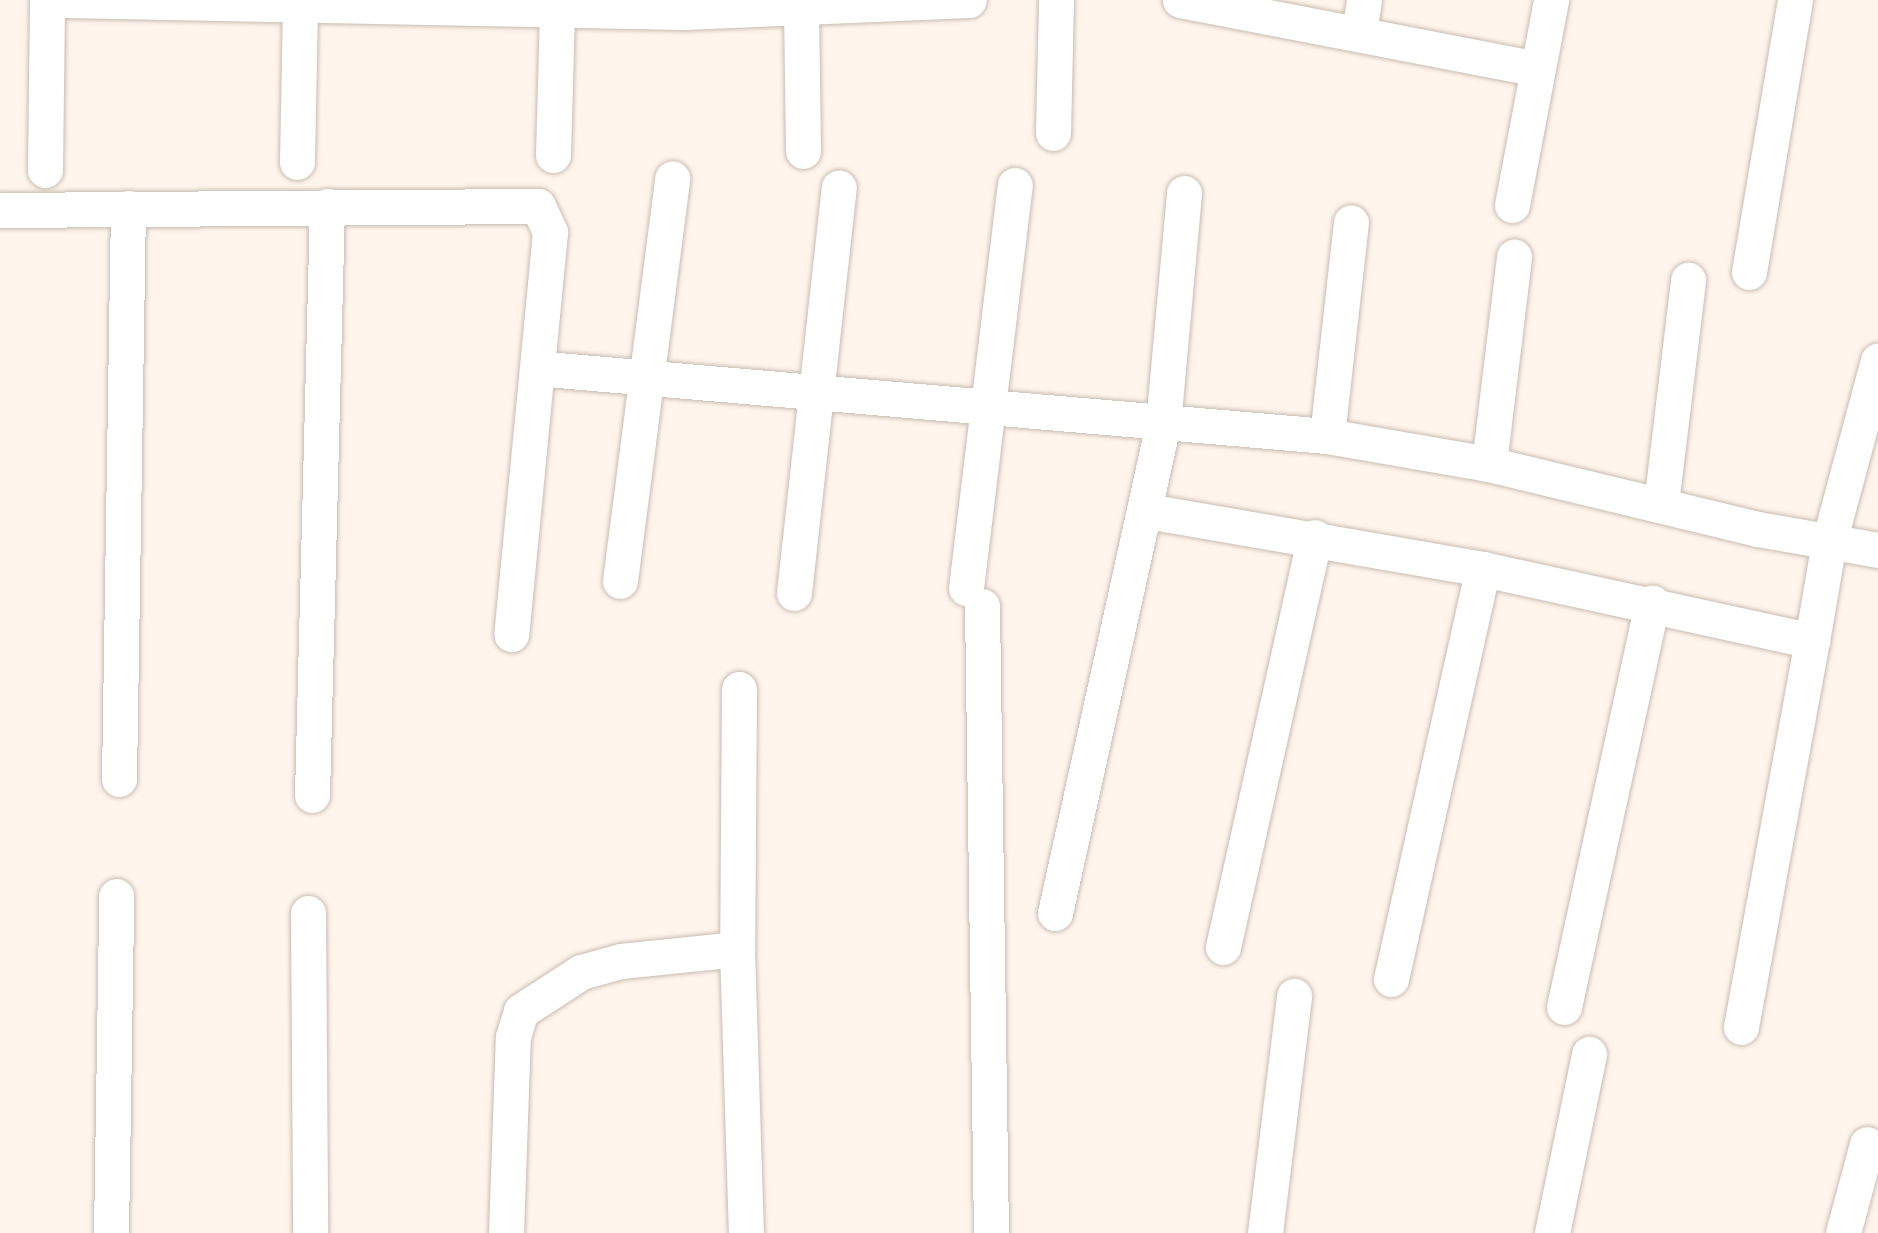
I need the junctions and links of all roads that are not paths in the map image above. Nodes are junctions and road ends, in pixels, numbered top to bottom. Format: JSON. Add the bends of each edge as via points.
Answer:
{"nodes":[{"id":1,"x":47,"y":0,"type":"edge"},
{"id":2,"x":63,"y":0,"type":"edge"},
{"id":3,"x":970,"y":0,"type":"edge"},
{"id":4,"x":1056,"y":0,"type":"edge"},
{"id":5,"x":1180,"y":0,"type":"edge"},
{"id":6,"x":1551,"y":0,"type":"edge"},
{"id":7,"x":1795,"y":0,"type":"edge"},
{"id":8,"x":183,"y":2,"type":"edge"},
{"id":9,"x":438,"y":3,"type":"edge"},
{"id":10,"x":685,"y":6,"type":"edge"},
{"id":11,"x":801,"y":6,"type":"junction"},
{"id":12,"x":300,"y":7,"type":"junction"},
{"id":13,"x":557,"y":11,"type":"junction"},
{"id":14,"x":1362,"y":16,"type":"edge"},
{"id":15,"x":1538,"y":69,"type":"junction"},
{"id":16,"x":1053,"y":133,"type":"dead end"},
{"id":17,"x":803,"y":151,"type":"dead end"},
{"id":18,"x":552,"y":155,"type":"dead end"},
{"id":19,"x":297,"y":162,"type":"dead end"},
{"id":20,"x":45,"y":170,"type":"dead end"},
{"id":21,"x":671,"y":178,"type":"dead end"},
{"id":22,"x":1015,"y":185,"type":"dead end"},
{"id":23,"x":839,"y":187,"type":"dead end"},
{"id":24,"x":1184,"y":193,"type":"dead end"},
{"id":25,"x":1512,"y":205,"type":"dead end"},
{"id":26,"x":327,"y":206,"type":"junction"},
{"id":27,"x":128,"y":208,"type":"junction"},
{"id":28,"x":0,"y":210,"type":"edge"},
{"id":29,"x":1351,"y":222,"type":"dead end"},
{"id":30,"x":1514,"y":256,"type":"dead end"},
{"id":31,"x":1749,"y":272,"type":"dead end"},
{"id":32,"x":1688,"y":280,"type":"dead end"},
{"id":33,"x":1878,"y":360,"type":"edge"},
{"id":34,"x":558,"y":370,"type":"dead end"},
{"id":35,"x":646,"y":376,"type":"junction"},
{"id":36,"x":818,"y":390,"type":"junction"},
{"id":37,"x":987,"y":409,"type":"junction"},
{"id":38,"x":1163,"y":424,"type":"junction"},
{"id":39,"x":1326,"y":436,"type":"junction"},
{"id":40,"x":1489,"y":464,"type":"junction"},
{"id":41,"x":1661,"y":504,"type":"junction"},
{"id":42,"x":1147,"y":511,"type":"junction"},
{"id":43,"x":1315,"y":537,"type":"junction"},
{"id":44,"x":1829,"y":542,"type":"junction"},
{"id":45,"x":1878,"y":550,"type":"edge"},
{"id":46,"x":1483,"y":569,"type":"junction"},
{"id":47,"x":621,"y":581,"type":"dead end"},
{"id":48,"x":794,"y":593,"type":"dead end"},
{"id":49,"x":1652,"y":602,"type":"junction"},
{"id":50,"x":511,"y":634,"type":"dead end"},
{"id":51,"x":1812,"y":641,"type":"junction"},
{"id":52,"x":739,"y":689,"type":"dead end"},
{"id":53,"x":118,"y":779,"type":"dead end"},
{"id":54,"x":312,"y":795,"type":"dead end"},
{"id":55,"x":116,"y":896,"type":"dead end"},
{"id":56,"x":1055,"y":913,"type":"dead end"},
{"id":57,"x":309,"y":914,"type":"dead end"},
{"id":58,"x":1223,"y":947,"type":"dead end"},
{"id":59,"x":737,"y":949,"type":"junction"},
{"id":60,"x":1391,"y":979,"type":"dead end"},
{"id":61,"x":1294,"y":996,"type":"dead end"},
{"id":62,"x":1564,"y":1007,"type":"dead end"},
{"id":63,"x":1741,"y":1027,"type":"dead end"},
{"id":64,"x":1589,"y":1054,"type":"dead end"},
{"id":65,"x":1867,"y":1144,"type":"dead end"},
{"id":66,"x":111,"y":1233,"type":"edge"},
{"id":67,"x":310,"y":1233,"type":"edge"},
{"id":68,"x":506,"y":1233,"type":"edge"},
{"id":69,"x":746,"y":1233,"type":"edge"},
{"id":70,"x":991,"y":1233,"type":"edge"},
{"id":71,"x":1265,"y":1233,"type":"edge"},
{"id":72,"x":1552,"y":1233,"type":"edge"},
{"id":73,"x":1843,"y":1233,"type":"edge"}],
"edges":[{"from":1,"to":20,"type":"street"},
{"from":2,"to":8,"type":"street"},
{"from":3,"to":11,"type":"street"},
{"from":4,"to":16,"type":"street"},
{"from":5,"to":14,"type":"street"},
{"from":6,"to":15,"type":"street"},
{"from":7,"to":31,"type":"street"},
{"from":8,"to":12,"type":"street"},
{"from":9,"to":12,"type":"street"},
{"from":9,"to":13,"type":"street"},
{"from":10,"to":11,"type":"street"},
{"from":10,"to":13,"type":"street"},
{"from":11,"to":17,"type":"street"},
{"from":12,"to":19,"type":"street"},
{"from":13,"to":18,"type":"street"},
{"from":14,"to":15,"type":"street"},
{"from":15,"to":25,"type":"street"},
{"from":21,"to":35,"type":"street"},
{"from":22,"to":37,"type":"street"},
{"from":23,"to":36,"type":"street"},
{"from":24,"to":38,"type":"street"},
{"from":26,"to":27,"type":"street"},
{"from":26,"to":50,"type":"street","via":[[519,202],[545,215],[550,232]]},
{"from":26,"to":54,"type":"street"},
{"from":27,"to":28,"type":"street"},
{"from":27,"to":53,"type":"street"},
{"from":29,"to":39,"type":"street"},
{"from":30,"to":40,"type":"street"},
{"from":32,"to":41,"type":"street"},
{"from":33,"to":44,"type":"street"},
{"from":34,"to":35,"type":"street"},
{"from":35,"to":36,"type":"street"},
{"from":35,"to":47,"type":"street"},
{"from":36,"to":37,"type":"street"},
{"from":36,"to":48,"type":"street"},
{"from":37,"to":38,"type":"street"},
{"from":37,"to":70,"type":"street","via":[[974,597]]},
{"from":38,"to":39,"type":"street"},
{"from":38,"to":42,"type":"street"},
{"from":39,"to":40,"type":"street"},
{"from":40,"to":41,"type":"street"},
{"from":41,"to":44,"type":"street"},
{"from":42,"to":43,"type":"street"},
{"from":42,"to":56,"type":"street"},
{"from":43,"to":46,"type":"street"},
{"from":43,"to":58,"type":"street"},
{"from":44,"to":45,"type":"street"},
{"from":44,"to":51,"type":"street"},
{"from":46,"to":49,"type":"street"},
{"from":46,"to":60,"type":"street"},
{"from":49,"to":51,"type":"street"},
{"from":49,"to":62,"type":"street"},
{"from":51,"to":63,"type":"street"},
{"from":52,"to":59,"type":"street"},
{"from":55,"to":66,"type":"street"},
{"from":57,"to":67,"type":"street"},
{"from":59,"to":68,"type":"street","via":[[621,961],[581,972],[521,1011],[513,1037]]},
{"from":59,"to":69,"type":"street"},
{"from":61,"to":71,"type":"street"},
{"from":64,"to":72,"type":"street"},
{"from":65,"to":73,"type":"street"}]}
